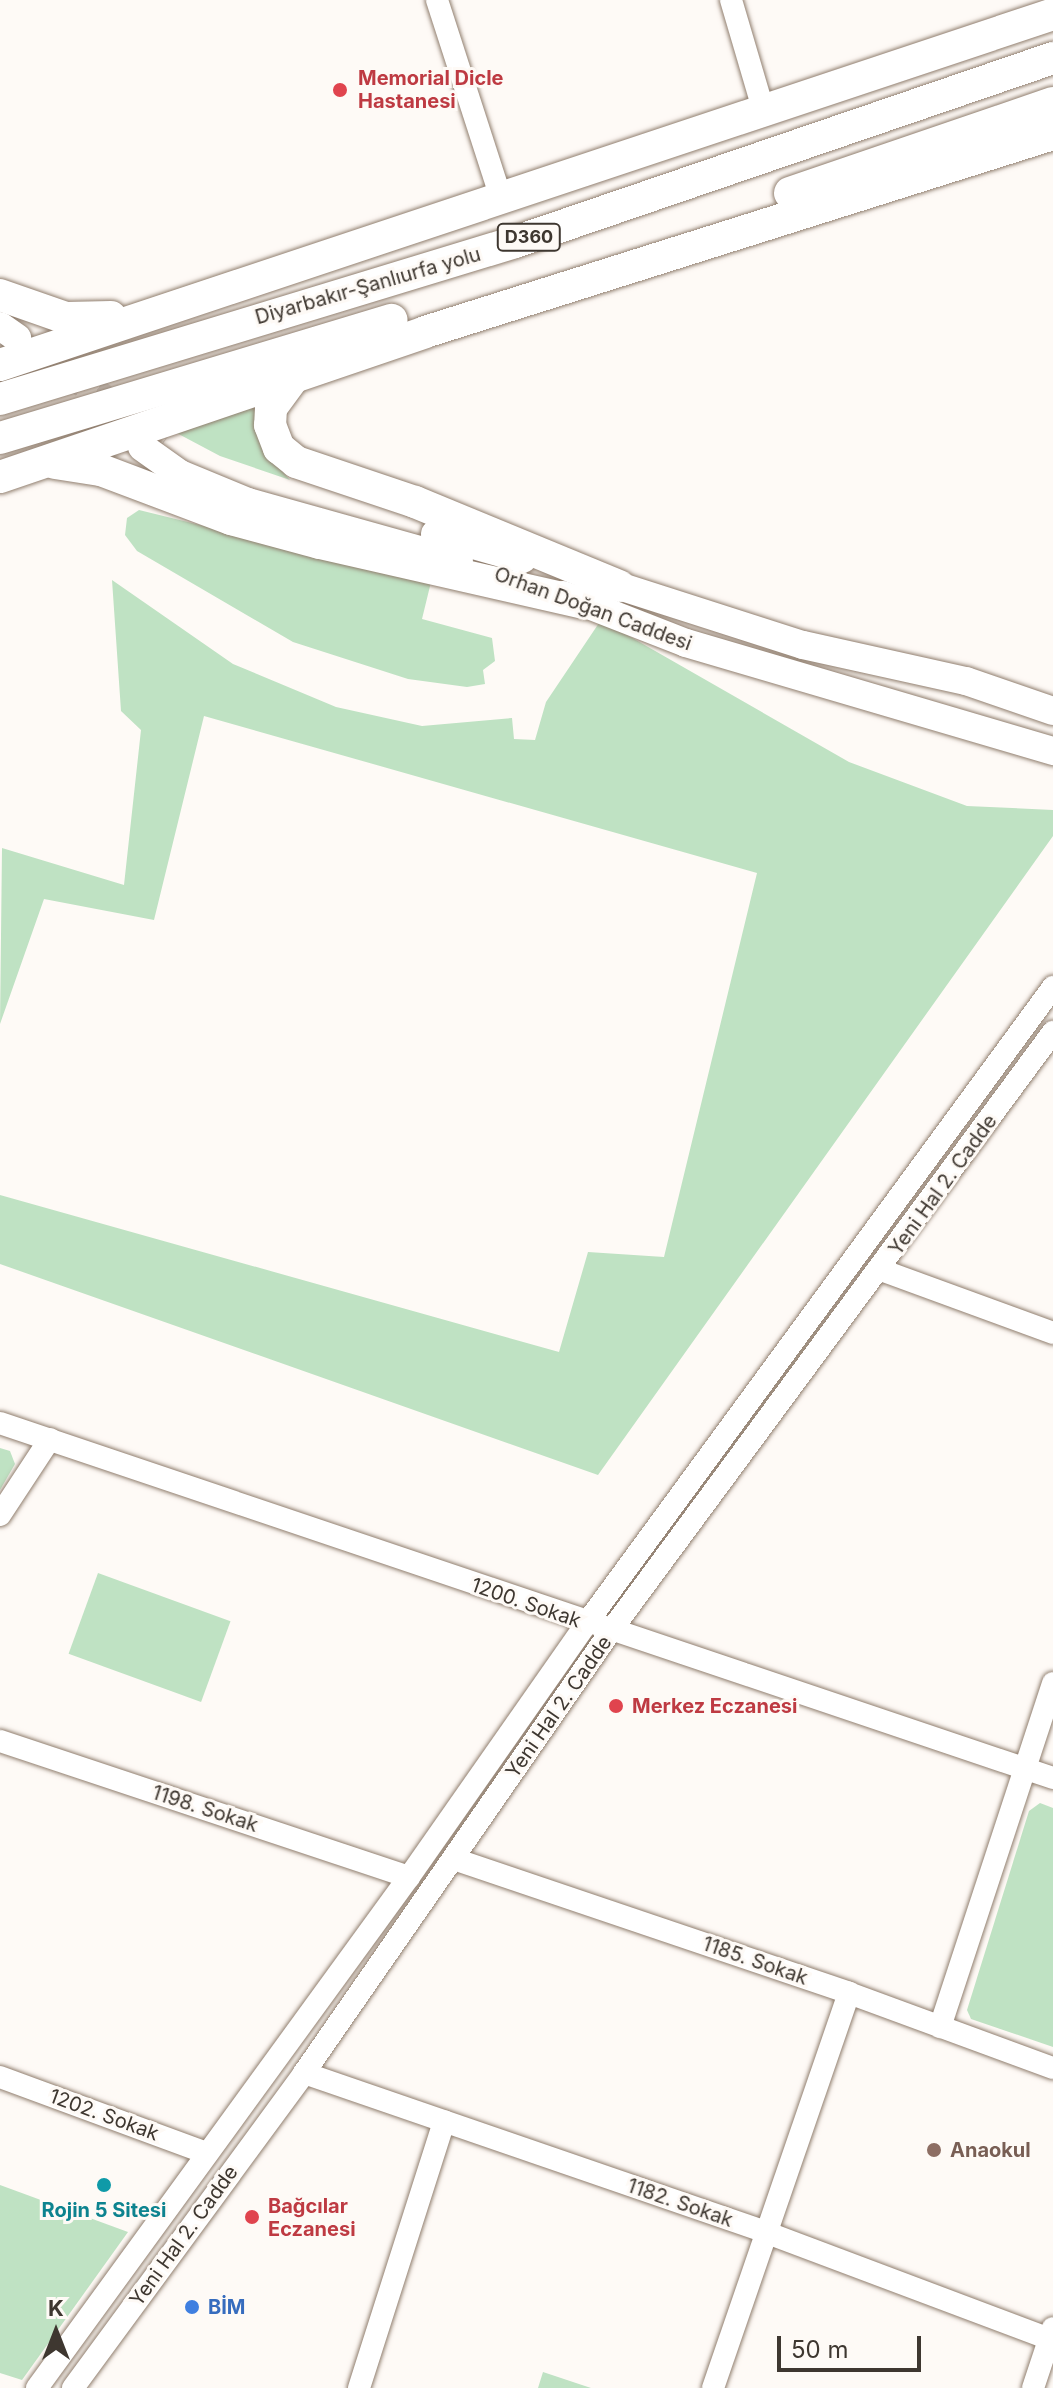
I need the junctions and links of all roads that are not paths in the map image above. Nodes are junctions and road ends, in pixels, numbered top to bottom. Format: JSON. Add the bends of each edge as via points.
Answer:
{"nodes":[{"id":1,"x":437,"y":0,"type":"edge"},
{"id":2,"x":731,"y":0,"type":"edge"},
{"id":3,"x":1053,"y":14,"type":"edge"},
{"id":4,"x":1053,"y":58,"type":"edge"},
{"id":5,"x":1053,"y":103,"type":"edge"},
{"id":6,"x":764,"y":112,"type":"junction"},
{"id":7,"x":1053,"y":134,"type":"edge"},
{"id":8,"x":501,"y":198,"type":"junction"},
{"id":9,"x":0,"y":295,"type":"edge"},
{"id":10,"x":181,"y":304,"type":"junction"},
{"id":11,"x":0,"y":365,"type":"edge"},
{"id":12,"x":296,"y":374,"type":"junction"},
{"id":13,"x":0,"y":399,"type":"edge"},
{"id":14,"x":0,"y":438,"type":"edge"},
{"id":15,"x":44,"y":462,"type":"junction"},
{"id":16,"x":0,"y":477,"type":"edge"},
{"id":17,"x":619,"y":586,"type":"junction"},
{"id":18,"x":585,"y":603,"type":"junction"},
{"id":19,"x":1053,"y":711,"type":"edge"},
{"id":20,"x":1053,"y":751,"type":"edge"},
{"id":21,"x":1053,"y":987,"type":"edge"},
{"id":22,"x":1051,"y":1040,"type":"edge"},
{"id":23,"x":881,"y":1270,"type":"junction"},
{"id":24,"x":1053,"y":1333,"type":"edge"},
{"id":25,"x":0,"y":1423,"type":"edge"},
{"id":26,"x":50,"y":1439,"type":"junction"},
{"id":27,"x":0,"y":1515,"type":"edge"},
{"id":28,"x":586,"y":1624,"type":"junction"},
{"id":29,"x":610,"y":1632,"type":"junction"},
{"id":30,"x":1053,"y":1683,"type":"edge"},
{"id":31,"x":0,"y":1741,"type":"edge"},
{"id":32,"x":1026,"y":1769,"type":"junction"},
{"id":33,"x":1053,"y":1778,"type":"edge"},
{"id":34,"x":454,"y":1859,"type":"junction"},
{"id":35,"x":409,"y":1877,"type":"junction"},
{"id":36,"x":849,"y":1993,"type":"junction"},
{"id":37,"x":940,"y":2027,"type":"junction"},
{"id":38,"x":1053,"y":2068,"type":"edge"},
{"id":39,"x":304,"y":2073,"type":"junction"},
{"id":40,"x":0,"y":2077,"type":"edge"},
{"id":41,"x":444,"y":2121,"type":"junction"},
{"id":42,"x":207,"y":2153,"type":"junction"},
{"id":43,"x":765,"y":2232,"type":"junction"},
{"id":44,"x":1052,"y":2336,"type":"edge"},
{"id":45,"x":37,"y":2388,"type":"edge"},
{"id":46,"x":73,"y":2388,"type":"edge"},
{"id":47,"x":359,"y":2388,"type":"edge"},
{"id":48,"x":713,"y":2388,"type":"edge"},
{"id":49,"x":1033,"y":2388,"type":"edge"}],
"edges":[{"from":1,"to":8,"type":"street"},
{"from":2,"to":6,"type":"street"},
{"from":3,"to":6,"type":"highway"},
{"from":4,"to":13,"type":"highway","name":"Diyarbakır-Şanlıurfa yolu","number":"D360","via":[[530,237]]},
{"from":5,"to":14,"type":"highway","name":"Diyarbakır-Şanlıurfa yolu","number":"D360","via":[[672,234]]},
{"from":6,"to":8,"type":"highway"},
{"from":7,"to":12,"type":"highway"},
{"from":8,"to":10,"type":"highway"},
{"from":9,"to":10,"type":"highway","via":[[66,318]]},
{"from":10,"to":11,"type":"highway"},
{"from":12,"to":15,"type":"highway"},
{"from":12,"to":17,"type":"highway","via":[[271,408],[270,425],[279,448],[296,462],[415,502]]},
{"from":15,"to":16,"type":"highway"},
{"from":15,"to":18,"type":"highway","via":[[101,470],[231,519],[320,543]]},
{"from":17,"to":18,"type":"main road","name":"Orhan Doğan Caddesi","via":[[266,494],[204,473],[154,444],[180,474],[248,502],[435,553]]},
{"from":17,"to":19,"type":"main road","name":"Orhan Doğan Caddesi","via":[[803,645],[966,681]]},
{"from":18,"to":20,"type":"main road","name":"Orhan Doğan Caddesi","via":[[686,643]]},
{"from":21,"to":28,"type":"street"},
{"from":22,"to":23,"type":"street","name":"Yeni Hal 2. Cadde"},
{"from":23,"to":24,"type":"street"},
{"from":23,"to":29,"type":"street","name":"Yeni Hal 2. Cadde"},
{"from":25,"to":26,"type":"street","name":"1200. Sokak"},
{"from":26,"to":27,"type":"street"},
{"from":26,"to":28,"type":"street","name":"1200. Sokak"},
{"from":28,"to":29,"type":"street","name":"1200. Sokak"},
{"from":28,"to":35,"type":"street"},
{"from":29,"to":32,"type":"street","name":"1200. Sokak"},
{"from":29,"to":34,"type":"street","name":"Yeni Hal 2. Cadde"},
{"from":30,"to":32,"type":"street"},
{"from":31,"to":35,"type":"street","name":"1198. Sokak"},
{"from":32,"to":33,"type":"street","name":"1200. Sokak"},
{"from":32,"to":37,"type":"street"},
{"from":34,"to":36,"type":"street","name":"1185. Sokak"},
{"from":34,"to":39,"type":"street","name":"Yeni Hal 2. Cadde"},
{"from":35,"to":42,"type":"street"},
{"from":36,"to":37,"type":"street","name":"1185. Sokak"},
{"from":36,"to":43,"type":"street"},
{"from":37,"to":38,"type":"street","name":"1185. Sokak"},
{"from":39,"to":41,"type":"street","name":"1182. Sokak"},
{"from":39,"to":46,"type":"street","name":"Yeni Hal 2. Cadde"},
{"from":40,"to":42,"type":"street","name":"1202. Sokak"},
{"from":41,"to":43,"type":"street","name":"1182. Sokak"},
{"from":41,"to":47,"type":"street"},
{"from":42,"to":45,"type":"street"},
{"from":43,"to":44,"type":"street","name":"1182. Sokak"},
{"from":43,"to":48,"type":"street"},
{"from":44,"to":49,"type":"street"}]}
